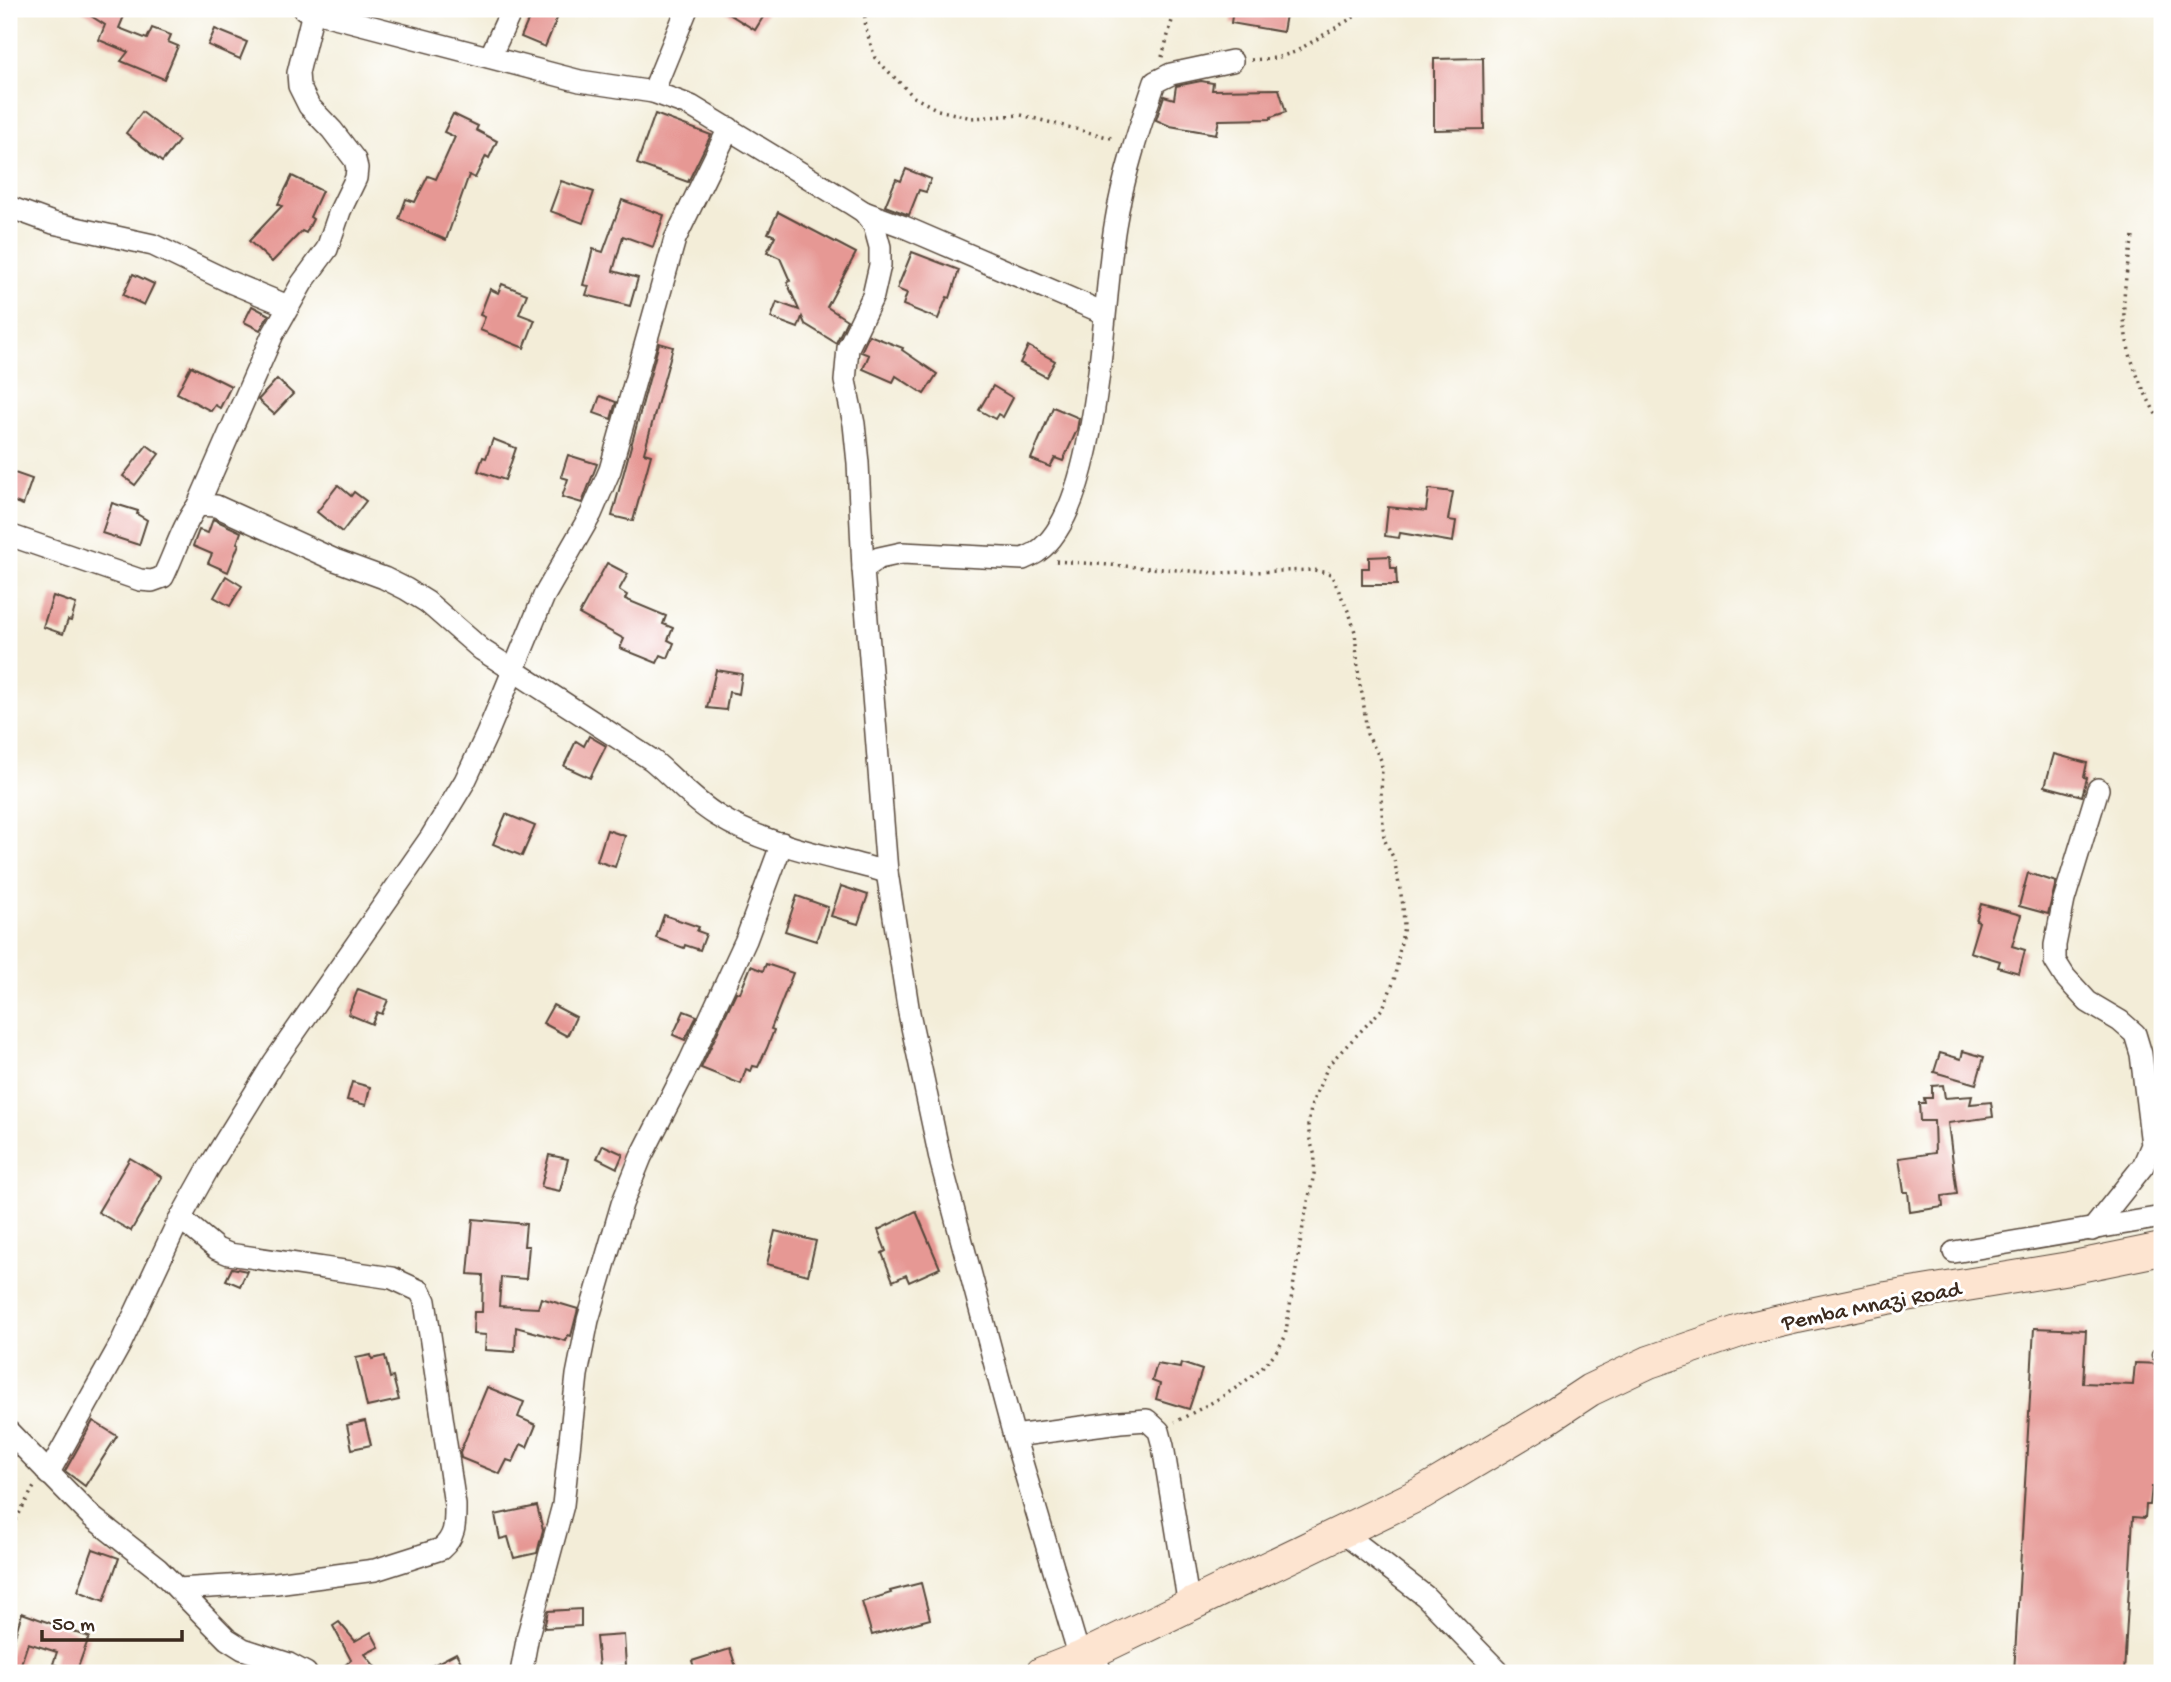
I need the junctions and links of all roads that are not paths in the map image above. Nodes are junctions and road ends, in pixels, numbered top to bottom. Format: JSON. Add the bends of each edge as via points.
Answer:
{"nodes":[{"id":1,"x":512,"y":9,"type":"edge"},
{"id":2,"x":687,"y":9,"type":"edge"},
{"id":3,"x":309,"y":10,"type":"edge"},
{"id":4,"x":490,"y":57,"type":"junction"},
{"id":5,"x":1232,"y":61,"type":"road end"},
{"id":6,"x":653,"y":92,"type":"junction"},
{"id":7,"x":729,"y":128,"type":"junction"},
{"id":8,"x":9,"y":207,"type":"edge"},
{"id":9,"x":864,"y":212,"type":"junction"},
{"id":10,"x":288,"y":306,"type":"junction"},
{"id":11,"x":1104,"y":313,"type":"junction"},
{"id":12,"x":198,"y":505,"type":"junction"},
{"id":13,"x":9,"y":536,"type":"edge"},
{"id":14,"x":863,"y":569,"type":"junction"},
{"id":15,"x":513,"y":671,"type":"junction"},
{"id":16,"x":2098,"y":789,"type":"dead end"},
{"id":17,"x":782,"y":842,"type":"junction"},
{"id":18,"x":887,"y":872,"type":"junction"},
{"id":19,"x":2162,"y":1217,"type":"edge"},
{"id":20,"x":180,"y":1218,"type":"junction"},
{"id":21,"x":2092,"y":1230,"type":"junction"},
{"id":22,"x":2162,"y":1249,"type":"edge"},
{"id":23,"x":1954,"y":1252,"type":"dead end"},
{"id":24,"x":9,"y":1432,"type":"edge"},
{"id":25,"x":1014,"y":1436,"type":"junction"},
{"id":26,"x":46,"y":1471,"type":"junction"},
{"id":27,"x":1342,"y":1532,"type":"junction"},
{"id":28,"x":178,"y":1589,"type":"junction"},
{"id":29,"x":1189,"y":1606,"type":"junction"},
{"id":30,"x":1091,"y":1661,"type":"edge"},
{"id":31,"x":306,"y":1673,"type":"edge"},
{"id":32,"x":521,"y":1673,"type":"edge"},
{"id":33,"x":1042,"y":1673,"type":"edge"},
{"id":34,"x":1500,"y":1673,"type":"edge"}],
"edges":[{"from":1,"to":4,"type":"street"},
{"from":2,"to":6,"type":"street"},
{"from":3,"to":4,"type":"street"},
{"from":3,"to":10,"type":"street","via":[[299,86],[309,106],[355,160],[357,169],[327,249]]},
{"from":4,"to":6,"type":"street","via":[[580,81]]},
{"from":5,"to":11,"type":"street","via":[[1171,74],[1155,82],[1115,224]]},
{"from":6,"to":7,"type":"street","via":[[691,106]]},
{"from":7,"to":9,"type":"street"},
{"from":7,"to":15,"type":"street","via":[[675,239],[610,470],[591,514],[544,596]]},
{"from":8,"to":10,"type":"street","via":[[53,223],[153,245]]},
{"from":9,"to":11,"type":"street"},
{"from":9,"to":14,"type":"street","via":[[874,225],[880,265],[873,296],[845,364],[858,463]]},
{"from":10,"to":12,"type":"street"},
{"from":11,"to":14,"type":"street","via":[[1086,454],[1065,518],[1049,541],[1023,559],[902,553],[879,558]]},
{"from":12,"to":13,"type":"street","via":[[188,517],[163,577],[152,581]]},
{"from":12,"to":15,"type":"street","via":[[216,506],[406,589]]},
{"from":14,"to":18,"type":"street"},
{"from":15,"to":17,"type":"street","via":[[652,760],[718,816],[745,831]]},
{"from":15,"to":20,"type":"street","via":[[465,780],[438,826],[274,1062]]},
{"from":16,"to":21,"type":"street","via":[[2064,901],[2055,961],[2088,1002],[2134,1034],[2141,1054],[2152,1145],[2143,1166]]},
{"from":17,"to":18,"type":"street"},
{"from":17,"to":32,"type":"street","via":[[746,940],[641,1157],[618,1217],[588,1320],[577,1375],[563,1505]]},
{"from":18,"to":25,"type":"street","via":[[909,1013],[941,1163]]},
{"from":19,"to":21,"type":"street"},
{"from":20,"to":26,"type":"street","via":[[120,1345]]},
{"from":20,"to":28,"type":"street","via":[[229,1254],[392,1278],[420,1291],[455,1524],[450,1542],[441,1549],[375,1570]]},
{"from":21,"to":23,"type":"street"},
{"from":22,"to":27,"type":"main road","name":"Pemba Mnazi Road","via":[[1887,1298],[1746,1329],[1649,1362],[1590,1390],[1422,1493]]},
{"from":24,"to":26,"type":"street"},
{"from":25,"to":29,"type":"street","via":[[1147,1420],[1159,1430]]},
{"from":25,"to":30,"type":"street"},
{"from":26,"to":28,"type":"street","via":[[92,1517]]},
{"from":27,"to":29,"type":"main road","name":"Pemba Mnazi Road"},
{"from":27,"to":34,"type":"street","via":[[1424,1596]]},
{"from":28,"to":31,"type":"street","via":[[227,1639]]},
{"from":29,"to":30,"type":"main road","name":"Pemba Mnazi Road"},
{"from":30,"to":33,"type":"main road","name":"Pemba Mnazi Road"}]}
